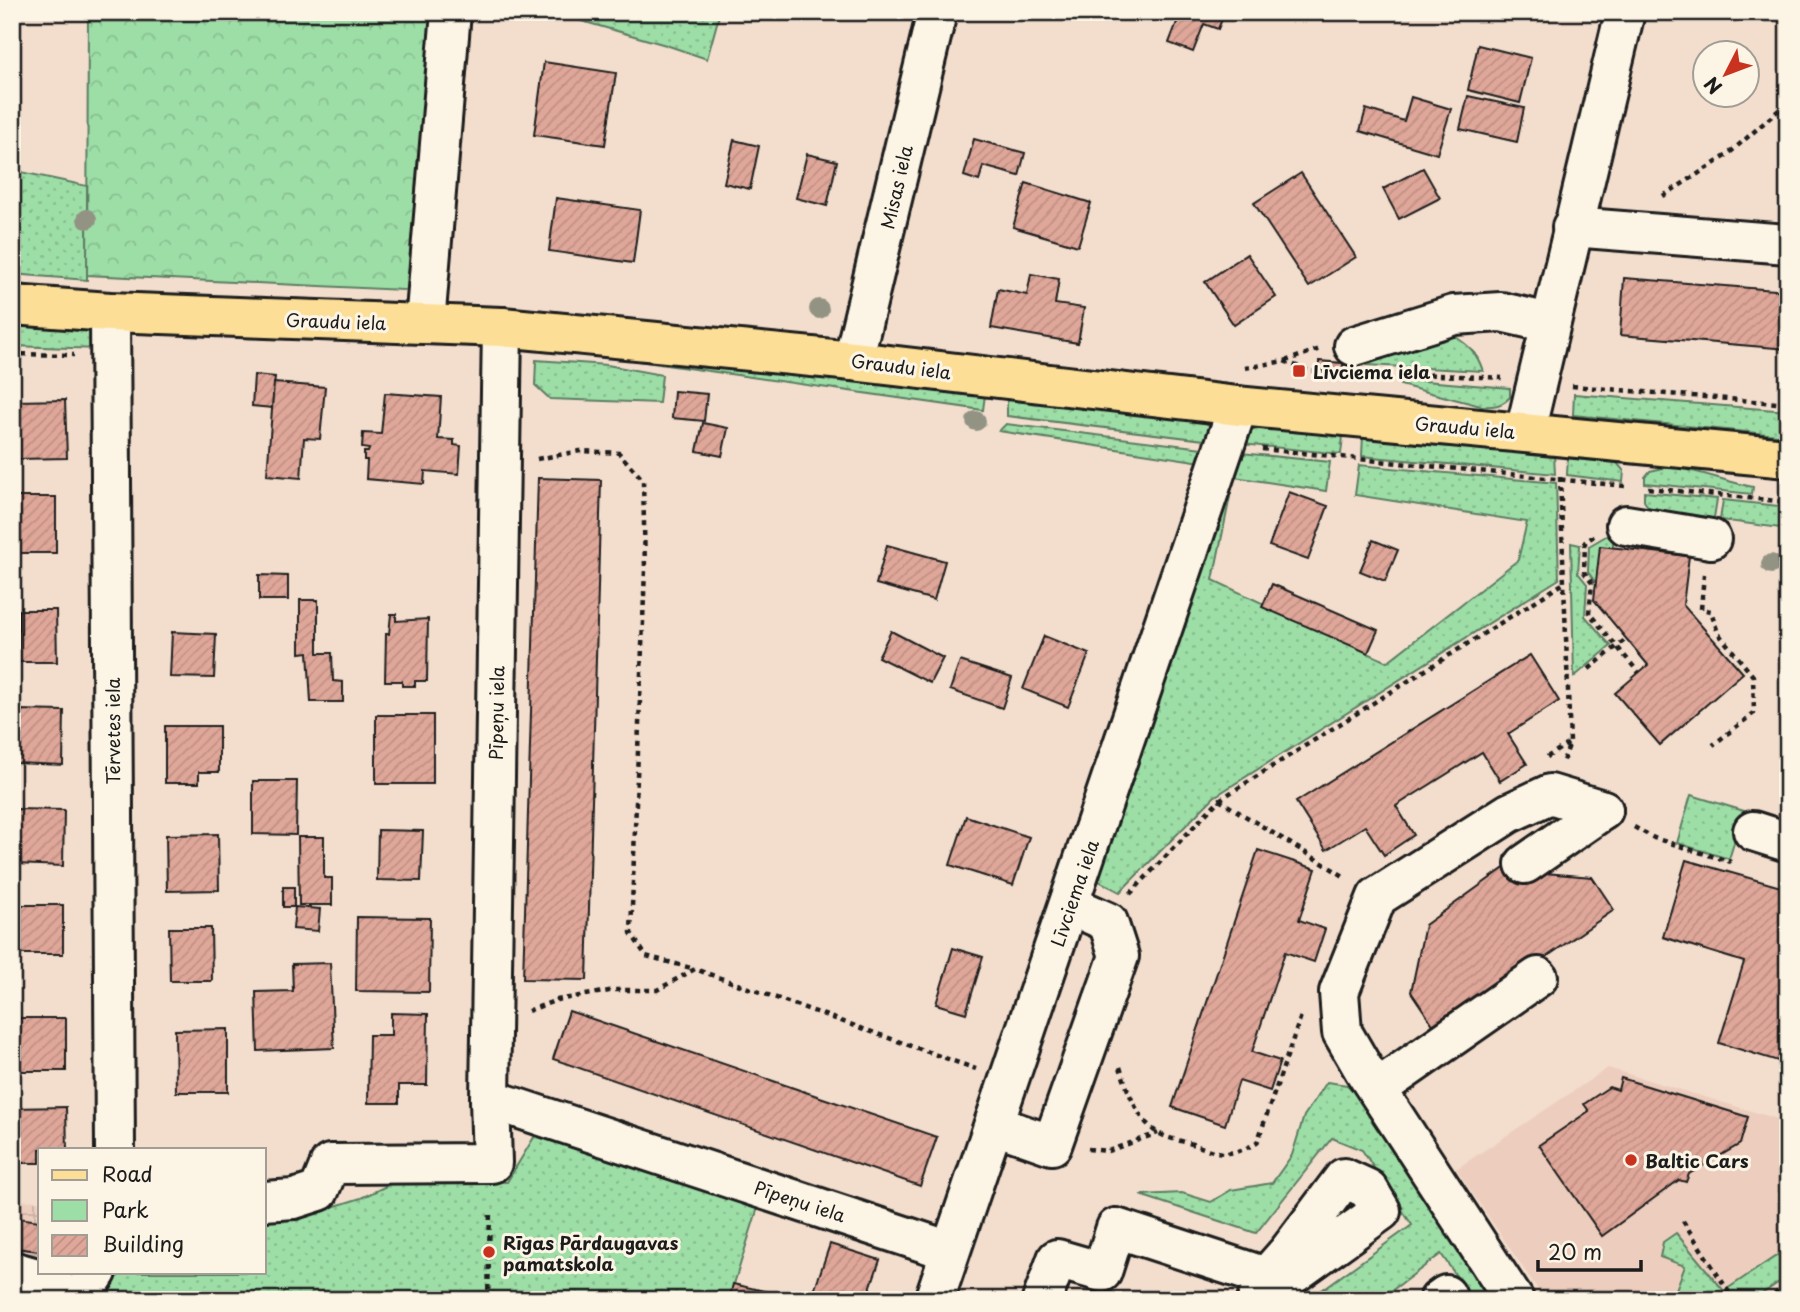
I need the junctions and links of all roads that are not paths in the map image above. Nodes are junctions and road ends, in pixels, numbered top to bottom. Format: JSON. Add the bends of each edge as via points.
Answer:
{"nodes":[{"id":1,"x":451,"y":12,"type":"edge"},
{"id":2,"x":937,"y":12,"type":"edge"},
{"id":3,"x":1625,"y":12,"type":"edge"},
{"id":4,"x":1572,"y":227,"type":"junction"},
{"id":5,"x":1788,"y":244,"type":"edge"},
{"id":6,"x":12,"y":306,"type":"edge"},
{"id":7,"x":110,"y":312,"type":"junction"},
{"id":8,"x":1550,"y":323,"type":"junction"},
{"id":9,"x":425,"y":324,"type":"junction"},
{"id":10,"x":502,"y":327,"type":"junction"},
{"id":11,"x":1354,"y":346,"type":"dead end"},
{"id":12,"x":853,"y":361,"type":"junction"},
{"id":13,"x":1238,"y":406,"type":"junction"},
{"id":14,"x":1525,"y":432,"type":"junction"},
{"id":15,"x":1788,"y":458,"type":"edge"},
{"id":16,"x":1626,"y":526,"type":"road end"},
{"id":17,"x":1707,"y":538,"type":"road end"},
{"id":18,"x":1525,"y":864,"type":"dead end"},
{"id":19,"x":1070,"y":905,"type":"junction"},
{"id":20,"x":1538,"y":977,"type":"dead end"},
{"id":21,"x":1377,"y":1090,"type":"junction"},
{"id":22,"x":490,"y":1099,"type":"junction"},
{"id":23,"x":995,"y":1125,"type":"junction"},
{"id":24,"x":115,"y":1148,"type":"edge"},
{"id":25,"x":266,"y":1201,"type":"edge"},
{"id":26,"x":950,"y":1251,"type":"junction"},
{"id":27,"x":12,"y":1271,"type":"edge"},
{"id":28,"x":96,"y":1274,"type":"edge"},
{"id":29,"x":78,"y":1300,"type":"edge"},
{"id":30,"x":934,"y":1300,"type":"edge"},
{"id":31,"x":1042,"y":1300,"type":"edge"},
{"id":32,"x":1256,"y":1300,"type":"edge"},
{"id":33,"x":1439,"y":1300,"type":"edge"},
{"id":34,"x":1448,"y":1300,"type":"edge"},
{"id":35,"x":1514,"y":1300,"type":"edge"}],
"edges":[{"from":1,"to":9,"type":"street"},
{"from":2,"to":12,"type":"street","name":"Misas iela"},
{"from":3,"to":4,"type":"street"},
{"from":4,"to":5,"type":"street"},
{"from":4,"to":8,"type":"street"},
{"from":6,"to":7,"type":"main road","name":"Graudu iela"},
{"from":7,"to":9,"type":"main road","name":"Graudu iela"},
{"from":7,"to":24,"type":"street","name":"Tērvetes iela"},
{"from":8,"to":11,"type":"street","via":[[1501,312],[1454,316]]},
{"from":8,"to":14,"type":"street"},
{"from":9,"to":10,"type":"main road","name":"Graudu iela"},
{"from":10,"to":12,"type":"main road","name":"Graudu iela"},
{"from":10,"to":22,"type":"street","name":"Pīpeņu iela"},
{"from":12,"to":13,"type":"main road","name":"Graudu iela"},
{"from":13,"to":14,"type":"main road","name":"Graudu iela"},
{"from":13,"to":19,"type":"street","name":"Līvciema iela"},
{"from":14,"to":15,"type":"main road","name":"Graudu iela"},
{"from":16,"to":17,"type":"street"},
{"from":18,"to":21,"type":"street","via":[[1603,810],[1550,794],[1509,813],[1377,897],[1339,992],[1342,1032]]},
{"from":19,"to":23,"type":"street","name":"Līvciema iela"},
{"from":19,"to":23,"type":"street","via":[[1108,922],[1119,956],[1052,1145]]},
{"from":20,"to":21,"type":"street"},
{"from":21,"to":35,"type":"street"},
{"from":22,"to":25,"type":"street","name":"Pīpeņu iela","via":[[492,1163],[330,1164],[319,1191]]},
{"from":22,"to":26,"type":"street","name":"Pīpeņu iela"},
{"from":23,"to":26,"type":"street","name":"Līvciema iela"},
{"from":26,"to":30,"type":"street","name":"Līvciema iela"},
{"from":27,"to":29,"type":"street","via":[[37,1278]]},
{"from":28,"to":29,"type":"street"},
{"from":31,"to":32,"type":"street","via":[[1057,1259],[1102,1272],[1116,1228],[1266,1277],[1343,1178],[1368,1189],[1381,1211]]},
{"from":33,"to":34,"type":"street","via":[[1446,1295]]}]}
